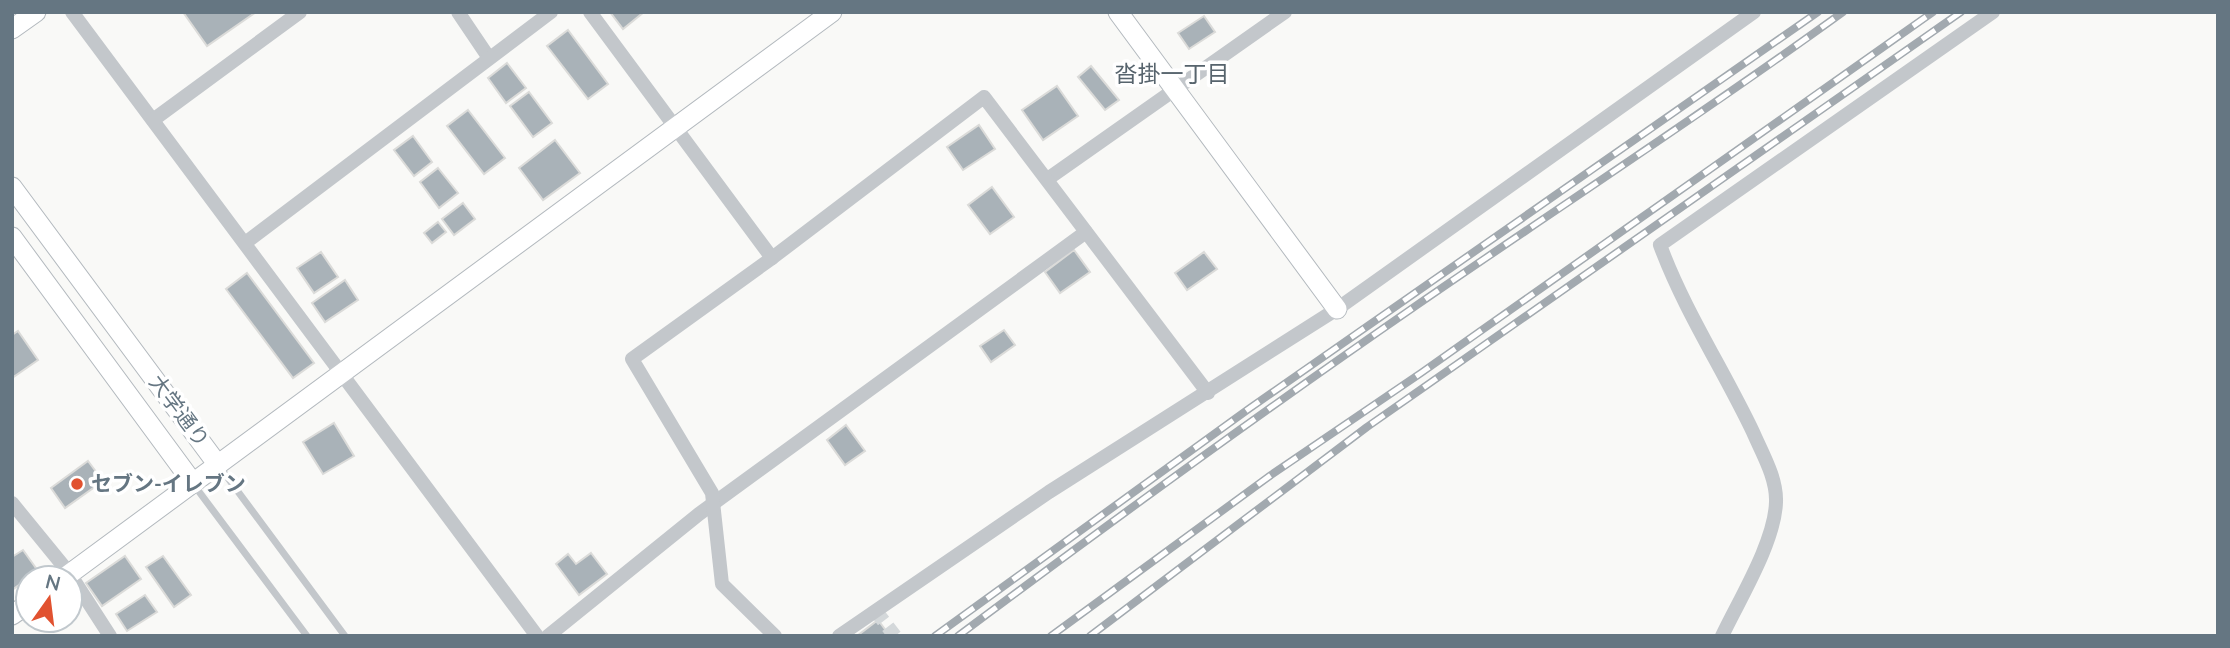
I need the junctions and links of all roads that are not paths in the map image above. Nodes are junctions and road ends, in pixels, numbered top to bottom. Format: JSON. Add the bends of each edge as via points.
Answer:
{"nodes":[{"id":1,"x":36,"y":12,"type":"edge"},
{"id":2,"x":72,"y":12,"type":"edge"},
{"id":3,"x":300,"y":12,"type":"edge"},
{"id":4,"x":458,"y":12,"type":"edge"},
{"id":5,"x":551,"y":12,"type":"edge"},
{"id":6,"x":590,"y":12,"type":"edge"},
{"id":7,"x":832,"y":12,"type":"edge"},
{"id":8,"x":1118,"y":12,"type":"edge"},
{"id":9,"x":1754,"y":12,"type":"edge"},
{"id":10,"x":1993,"y":12,"type":"edge"},
{"id":11,"x":1282,"y":13,"type":"edge"},
{"id":12,"x":12,"y":29,"type":"edge"},
{"id":13,"x":489,"y":58,"type":"junction"},
{"id":14,"x":1177,"y":89,"type":"junction"},
{"id":15,"x":153,"y":120,"type":"junction"},
{"id":16,"x":674,"y":126,"type":"junction"},
{"id":17,"x":1049,"y":178,"type":"junction"},
{"id":18,"x":12,"y":187,"type":"edge"},
{"id":19,"x":1086,"y":232,"type":"junction"},
{"id":20,"x":12,"y":237,"type":"edge"},
{"id":21,"x":245,"y":243,"type":"junction"},
{"id":22,"x":772,"y":258,"type":"junction"},
{"id":23,"x":1337,"y":309,"type":"junction"},
{"id":24,"x":341,"y":371,"type":"junction"},
{"id":25,"x":1208,"y":393,"type":"junction"},
{"id":26,"x":218,"y":465,"type":"junction"},
{"id":27,"x":193,"y":483,"type":"junction"},
{"id":28,"x":12,"y":503,"type":"edge"},
{"id":29,"x":713,"y":504,"type":"junction"},
{"id":30,"x":58,"y":564,"type":"edge"},
{"id":31,"x":83,"y":564,"type":"edge"},
{"id":32,"x":84,"y":600,"type":"edge"},
{"id":33,"x":110,"y":636,"type":"edge"},
{"id":34,"x":307,"y":636,"type":"edge"},
{"id":35,"x":345,"y":636,"type":"edge"},
{"id":36,"x":537,"y":636,"type":"edge"},
{"id":37,"x":548,"y":636,"type":"edge"},
{"id":38,"x":775,"y":636,"type":"edge"},
{"id":39,"x":839,"y":636,"type":"edge"},
{"id":40,"x":1722,"y":636,"type":"edge"}],
"edges":[{"from":1,"to":12,"type":"street"},
{"from":2,"to":15,"type":"street"},
{"from":3,"to":15,"type":"street"},
{"from":4,"to":13,"type":"street"},
{"from":5,"to":13,"type":"street"},
{"from":6,"to":16,"type":"street"},
{"from":7,"to":16,"type":"street"},
{"from":8,"to":14,"type":"street"},
{"from":9,"to":23,"type":"street"},
{"from":10,"to":40,"type":"street","via":[[1660,245],[1675,286],[1729,381],[1769,466],[1776,502],[1768,537]]},
{"from":11,"to":14,"type":"street"},
{"from":13,"to":21,"type":"street"},
{"from":14,"to":17,"type":"street"},
{"from":14,"to":23,"type":"street"},
{"from":15,"to":21,"type":"street"},
{"from":16,"to":22,"type":"street"},
{"from":16,"to":24,"type":"street"},
{"from":17,"to":19,"type":"street"},
{"from":17,"to":22,"type":"street","via":[[984,97]]},
{"from":18,"to":26,"type":"street","name":"大学通り"},
{"from":19,"to":25,"type":"street"},
{"from":19,"to":29,"type":"street"},
{"from":20,"to":27,"type":"street","name":"大学通り"},
{"from":21,"to":24,"type":"street"},
{"from":22,"to":29,"type":"street","via":[[632,359],[712,493]]},
{"from":23,"to":25,"type":"street"},
{"from":24,"to":26,"type":"street"},
{"from":24,"to":36,"type":"street"},
{"from":25,"to":39,"type":"street","via":[[1049,492]]},
{"from":26,"to":27,"type":"street"},
{"from":26,"to":35,"type":"lane","name":"大学通り"},
{"from":27,"to":31,"type":"street"},
{"from":27,"to":34,"type":"lane","name":"大学通り"},
{"from":28,"to":30,"type":"street"},
{"from":29,"to":37,"type":"street"},
{"from":29,"to":38,"type":"street","via":[[722,584]]},
{"from":32,"to":33,"type":"street"}]}
